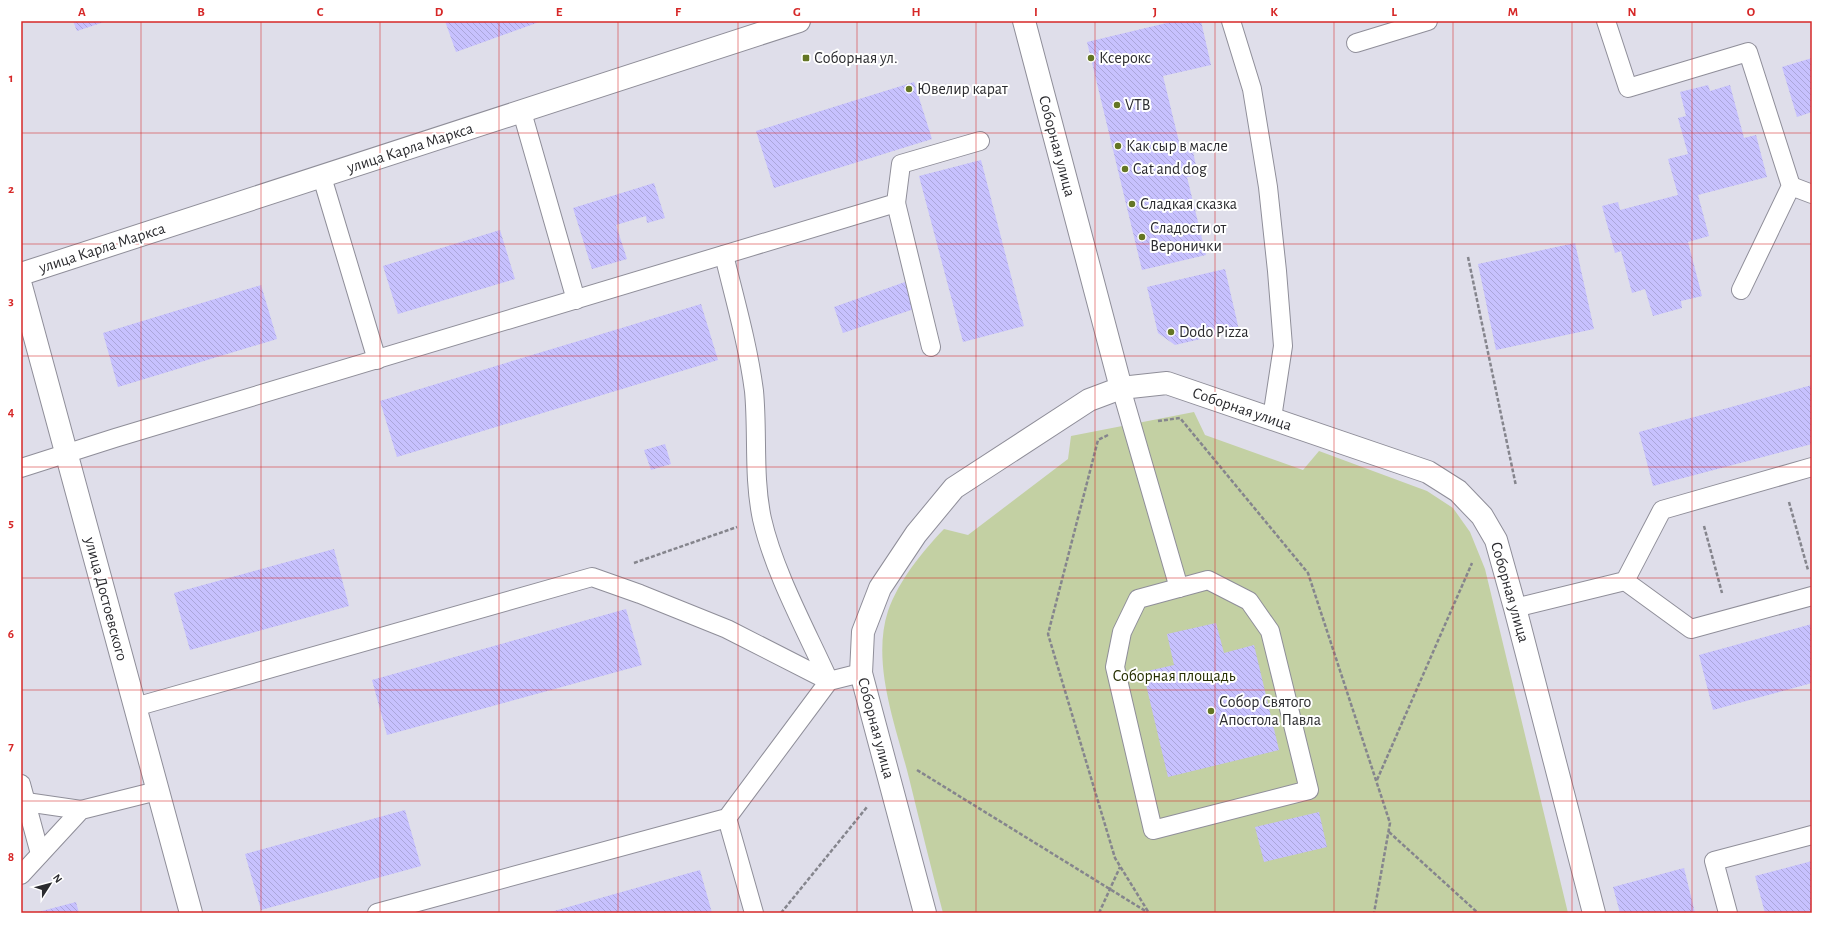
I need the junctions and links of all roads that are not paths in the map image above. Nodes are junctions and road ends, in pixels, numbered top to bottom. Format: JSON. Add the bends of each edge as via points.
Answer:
{"nodes":[{"id":1,"x":799,"y":21,"type":"edge"},
{"id":2,"x":1024,"y":21,"type":"edge"},
{"id":3,"x":1231,"y":21,"type":"edge"},
{"id":4,"x":1428,"y":21,"type":"edge"},
{"id":5,"x":1606,"y":21,"type":"edge"},
{"id":6,"x":1356,"y":43,"type":"dead end"},
{"id":7,"x":522,"y":112,"type":"junction"},
{"id":8,"x":980,"y":141,"type":"dead end"},
{"id":9,"x":322,"y":177,"type":"junction"},
{"id":10,"x":1791,"y":186,"type":"junction"},
{"id":11,"x":1812,"y":194,"type":"edge"},
{"id":12,"x":896,"y":203,"type":"junction"},
{"id":13,"x":724,"y":255,"type":"junction"},
{"id":14,"x":21,"y":274,"type":"edge"},
{"id":15,"x":21,"y":286,"type":"edge"},
{"id":16,"x":1741,"y":290,"type":"dead end"},
{"id":17,"x":576,"y":300,"type":"junction"},
{"id":18,"x":931,"y":347,"type":"dead end"},
{"id":19,"x":377,"y":360,"type":"junction"},
{"id":20,"x":1121,"y":388,"type":"junction"},
{"id":21,"x":1272,"y":418,"type":"junction"},
{"id":22,"x":66,"y":453,"type":"junction"},
{"id":23,"x":1812,"y":467,"type":"edge"},
{"id":24,"x":21,"y":468,"type":"edge"},
{"id":25,"x":1625,"y":581,"type":"junction"},
{"id":26,"x":1179,"y":588,"type":"junction"},
{"id":27,"x":1812,"y":596,"type":"edge"},
{"id":28,"x":1515,"y":608,"type":"junction"},
{"id":29,"x":861,"y":673,"type":"junction"},
{"id":30,"x":829,"y":681,"type":"junction"},
{"id":31,"x":135,"y":707,"type":"junction"},
{"id":32,"x":21,"y":784,"type":"edge"},
{"id":33,"x":158,"y":791,"type":"junction"},
{"id":34,"x":26,"y":802,"type":"junction"},
{"id":35,"x":81,"y":810,"type":"junction"},
{"id":36,"x":727,"y":818,"type":"junction"},
{"id":37,"x":1812,"y":835,"type":"edge"},
{"id":38,"x":40,"y":854,"type":"junction"},
{"id":39,"x":21,"y":875,"type":"edge"},
{"id":40,"x":388,"y":912,"type":"edge"},
{"id":41,"x":191,"y":913,"type":"edge"},
{"id":42,"x":754,"y":913,"type":"edge"},
{"id":43,"x":926,"y":913,"type":"edge"},
{"id":44,"x":1594,"y":913,"type":"edge"},
{"id":45,"x":1728,"y":913,"type":"edge"}],
"edges":[{"from":1,"to":7,"type":"street","name":"улица Карла Маркса"},
{"from":2,"to":20,"type":"street","name":"Соборная улица"},
{"from":3,"to":21,"type":"lane","via":[[1252,90],[1268,187],[1277,271],[1282,346]]},
{"from":4,"to":6,"type":"lane"},
{"from":5,"to":10,"type":"lane","via":[[1628,88],[1748,52]]},
{"from":7,"to":9,"type":"street","name":"улица Карла Маркса"},
{"from":7,"to":17,"type":"lane"},
{"from":8,"to":12,"type":"lane","via":[[901,164]]},
{"from":9,"to":14,"type":"street","name":"улица Карла Маркса"},
{"from":9,"to":19,"type":"lane"},
{"from":10,"to":11,"type":"lane"},
{"from":10,"to":16,"type":"lane"},
{"from":12,"to":13,"type":"lane"},
{"from":12,"to":18,"type":"lane"},
{"from":13,"to":17,"type":"lane"},
{"from":13,"to":30,"type":"lane","via":[[754,392],[756,465],[762,518],[774,558]]},
{"from":15,"to":22,"type":"street","name":"улица Достоевского"},
{"from":17,"to":19,"type":"lane"},
{"from":19,"to":22,"type":"lane"},
{"from":20,"to":21,"type":"street","name":"Соборная улица","via":[[1167,383]]},
{"from":20,"to":26,"type":"lane"},
{"from":20,"to":29,"type":"street","name":"Соборная улица","via":[[1089,400],[954,488],[916,534],[880,588],[863,632]]},
{"from":21,"to":28,"type":"street","name":"Соборная улица","via":[[1428,472],[1458,491],[1482,516],[1496,540]]},
{"from":22,"to":24,"type":"lane"},
{"from":22,"to":31,"type":"street","name":"улица Достоевского"},
{"from":23,"to":25,"type":"lane","via":[[1662,510]]},
{"from":25,"to":27,"type":"lane","via":[[1691,629]]},
{"from":25,"to":28,"type":"lane"},
{"from":26,"to":26,"type":"lane","via":[[1138,599],[1122,632],[1115,667],[1153,830],[1309,790],[1270,631],[1249,601],[1208,580]]},
{"from":28,"to":44,"type":"street","name":"Соборная улица"},
{"from":29,"to":30,"type":"lane"},
{"from":29,"to":43,"type":"street","name":"Соборная улица"},
{"from":30,"to":31,"type":"lane","via":[[727,629],[592,578]]},
{"from":30,"to":36,"type":"lane"},
{"from":31,"to":33,"type":"street","name":"улица Достоевского"},
{"from":32,"to":34,"type":"lane"},
{"from":33,"to":35,"type":"lane"},
{"from":33,"to":41,"type":"street","name":"улица Достоевского"},
{"from":34,"to":35,"type":"lane"},
{"from":34,"to":38,"type":"lane"},
{"from":35,"to":38,"type":"lane"},
{"from":36,"to":40,"type":"lane"},
{"from":36,"to":42,"type":"lane"},
{"from":37,"to":45,"type":"lane","via":[[1714,861]]},
{"from":38,"to":39,"type":"lane"}]}
